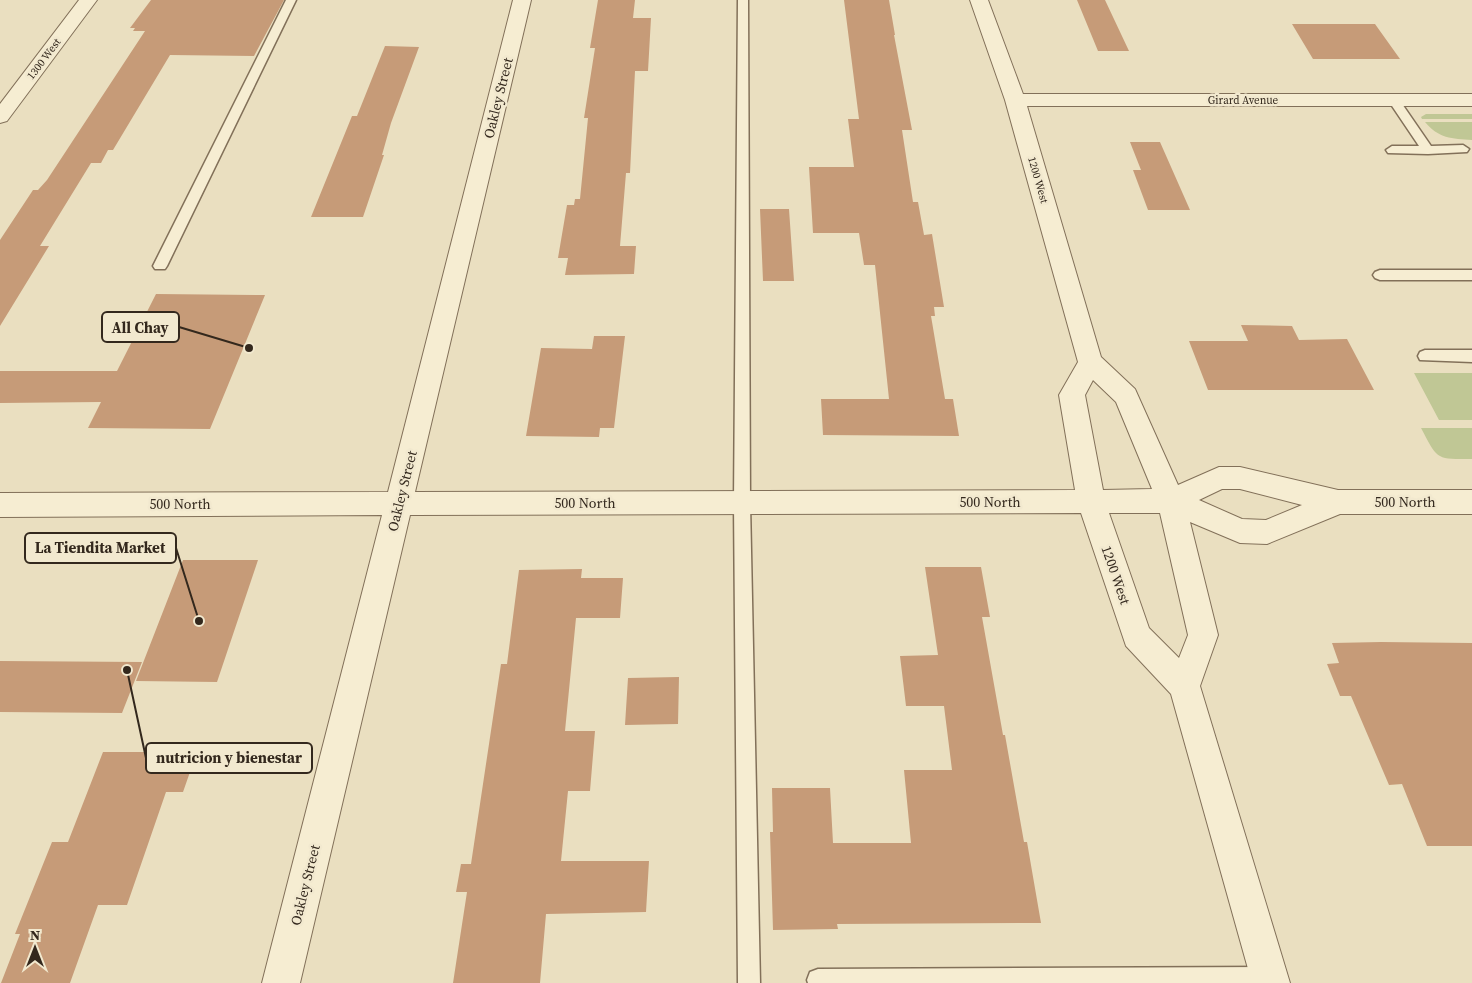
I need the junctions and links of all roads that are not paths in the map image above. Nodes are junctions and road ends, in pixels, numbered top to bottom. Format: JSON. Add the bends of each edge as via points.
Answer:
{"nodes":[{"id":1,"x":88,"y":0,"type":"edge"},
{"id":2,"x":291,"y":0,"type":"edge"},
{"id":3,"x":522,"y":0,"type":"edge"},
{"id":4,"x":743,"y":0,"type":"edge"},
{"id":5,"x":980,"y":0,"type":"edge"},
{"id":6,"x":1015,"y":100,"type":"junction"},
{"id":7,"x":1394,"y":100,"type":"junction"},
{"id":8,"x":1472,"y":100,"type":"edge"},
{"id":9,"x":0,"y":117,"type":"edge"},
{"id":10,"x":1464,"y":149,"type":"dead end"},
{"id":11,"x":1392,"y":150,"type":"dead end"},
{"id":12,"x":1428,"y":150,"type":"junction"},
{"id":13,"x":160,"y":266,"type":"dead end"},
{"id":14,"x":1380,"y":275,"type":"dead end"},
{"id":15,"x":1472,"y":275,"type":"edge"},
{"id":16,"x":1425,"y":356,"type":"dead end"},
{"id":17,"x":1472,"y":356,"type":"edge"},
{"id":18,"x":1090,"y":362,"type":"junction"},
{"id":19,"x":1171,"y":501,"type":"junction"},
{"id":20,"x":1091,"y":502,"type":"junction"},
{"id":21,"x":1338,"y":502,"type":"junction"},
{"id":22,"x":1472,"y":502,"type":"edge"},
{"id":23,"x":742,"y":503,"type":"junction"},
{"id":24,"x":399,"y":504,"type":"junction"},
{"id":25,"x":0,"y":505,"type":"edge"},
{"id":26,"x":1184,"y":686,"type":"junction"},
{"id":27,"x":818,"y":980,"type":"dead end"},
{"id":28,"x":1270,"y":981,"type":"edge"},
{"id":29,"x":281,"y":983,"type":"edge"},
{"id":30,"x":748,"y":983,"type":"edge"}],
"edges":[{"from":1,"to":9,"type":"street","name":"1300 West"},
{"from":2,"to":13,"type":"lane"},
{"from":3,"to":24,"type":"street","name":"Oakley Street"},
{"from":4,"to":23,"type":"lane"},
{"from":5,"to":6,"type":"street","name":"1200 West"},
{"from":6,"to":7,"type":"street","name":"Girard Avenue"},
{"from":6,"to":18,"type":"street","name":"1200 West"},
{"from":7,"to":8,"type":"street","name":"Girard Avenue"},
{"from":7,"to":12,"type":"lane"},
{"from":10,"to":12,"type":"lane"},
{"from":11,"to":12,"type":"lane"},
{"from":14,"to":15,"type":"lane"},
{"from":16,"to":17,"type":"lane"},
{"from":18,"to":19,"type":"street","via":[[1126,396]]},
{"from":18,"to":20,"type":"street","name":"1200 West","via":[[1072,395]]},
{"from":19,"to":20,"type":"street","name":"500 North"},
{"from":19,"to":21,"type":"street","name":"500 North","via":[[1219,478],[1240,478]]},
{"from":19,"to":21,"type":"street","name":"500 North","via":[[1240,531],[1267,532]]},
{"from":19,"to":26,"type":"street","via":[[1203,635]]},
{"from":20,"to":23,"type":"street","name":"500 North"},
{"from":20,"to":26,"type":"street","name":"1200 West","via":[[1137,636]]},
{"from":21,"to":22,"type":"street","name":"500 North"},
{"from":23,"to":24,"type":"street","name":"500 North"},
{"from":23,"to":30,"type":"lane"},
{"from":24,"to":25,"type":"street","name":"500 North"},
{"from":24,"to":29,"type":"street","name":"Oakley Street"},
{"from":26,"to":28,"type":"street","name":"1200 West"},
{"from":27,"to":28,"type":"lane"}]}
